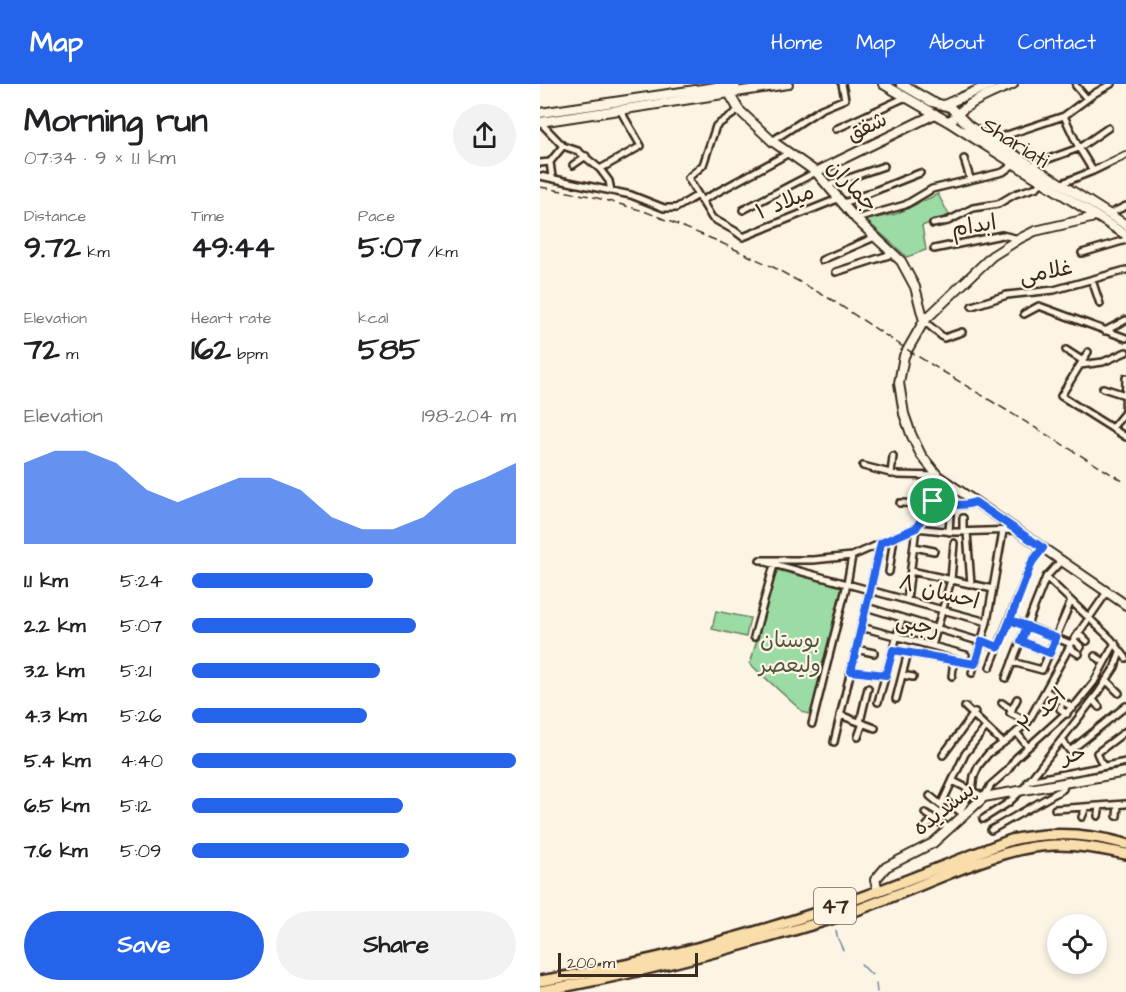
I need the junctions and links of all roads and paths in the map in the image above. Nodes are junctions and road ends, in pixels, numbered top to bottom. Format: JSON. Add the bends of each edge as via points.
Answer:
{"nodes":[{"id":1,"x":736,"y":84,"type":"edge"},
{"id":2,"x":788,"y":84,"type":"edge"},
{"id":3,"x":842,"y":84,"type":"edge"},
{"id":4,"x":883,"y":84,"type":"edge"},
{"id":5,"x":901,"y":84,"type":"edge"},
{"id":6,"x":992,"y":84,"type":"edge"},
{"id":7,"x":1013,"y":84,"type":"edge"},
{"id":8,"x":1111,"y":84,"type":"edge"},
{"id":9,"x":716,"y":86,"type":"edge"},
{"id":10,"x":1076,"y":86,"type":"dead end"},
{"id":11,"x":729,"y":93,"type":"junction"},
{"id":12,"x":906,"y":97,"type":"junction"},
{"id":13,"x":962,"y":98,"type":"junction"},
{"id":14,"x":1087,"y":99,"type":"junction"},
{"id":15,"x":943,"y":105,"type":"junction"},
{"id":16,"x":967,"y":106,"type":"junction"},
{"id":17,"x":620,"y":110,"type":"junction"},
{"id":18,"x":739,"y":110,"type":"junction"},
{"id":19,"x":540,"y":113,"type":"edge"},
{"id":20,"x":934,"y":114,"type":"junction"},
{"id":21,"x":957,"y":114,"type":"junction"},
{"id":22,"x":1064,"y":116,"type":"junction"},
{"id":23,"x":947,"y":121,"type":"junction"},
{"id":24,"x":540,"y":122,"type":"edge"},
{"id":25,"x":1107,"y":128,"type":"dead end"},
{"id":26,"x":836,"y":129,"type":"dead end"},
{"id":27,"x":967,"y":129,"type":"junction"},
{"id":28,"x":991,"y":140,"type":"junction"},
{"id":29,"x":772,"y":141,"type":"junction"},
{"id":30,"x":563,"y":146,"type":"junction"},
{"id":31,"x":1079,"y":148,"type":"junction"},
{"id":32,"x":789,"y":153,"type":"junction"},
{"id":33,"x":1126,"y":155,"type":"edge"},
{"id":34,"x":586,"y":156,"type":"junction"},
{"id":35,"x":964,"y":159,"type":"dead end"},
{"id":36,"x":550,"y":162,"type":"junction"},
{"id":37,"x":540,"y":163,"type":"edge"},
{"id":38,"x":1014,"y":164,"type":"junction"},
{"id":39,"x":573,"y":165,"type":"dead end"},
{"id":40,"x":1031,"y":165,"type":"junction"},
{"id":41,"x":884,"y":166,"type":"dead end"},
{"id":42,"x":600,"y":169,"type":"junction"},
{"id":43,"x":1093,"y":171,"type":"junction"},
{"id":44,"x":816,"y":172,"type":"junction"},
{"id":45,"x":920,"y":173,"type":"dead end"},
{"id":46,"x":540,"y":176,"type":"edge"},
{"id":47,"x":552,"y":177,"type":"junction"},
{"id":48,"x":970,"y":178,"type":"junction"},
{"id":49,"x":1042,"y":182,"type":"junction"},
{"id":50,"x":1060,"y":183,"type":"junction"},
{"id":51,"x":829,"y":185,"type":"junction"},
{"id":52,"x":612,"y":190,"type":"junction"},
{"id":53,"x":700,"y":198,"type":"junction"},
{"id":54,"x":842,"y":200,"type":"junction"},
{"id":55,"x":1126,"y":206,"type":"edge"},
{"id":56,"x":743,"y":210,"type":"dead end"},
{"id":57,"x":1109,"y":214,"type":"junction"},
{"id":58,"x":1094,"y":215,"type":"junction"},
{"id":59,"x":856,"y":219,"type":"junction"},
{"id":60,"x":933,"y":224,"type":"dead end"},
{"id":61,"x":1126,"y":225,"type":"edge"},
{"id":62,"x":875,"y":237,"type":"junction"},
{"id":63,"x":1126,"y":237,"type":"edge"},
{"id":64,"x":1018,"y":239,"type":"junction"},
{"id":65,"x":934,"y":249,"type":"dead end"},
{"id":66,"x":1082,"y":253,"type":"dead end"},
{"id":67,"x":892,"y":254,"type":"junction"},
{"id":68,"x":822,"y":260,"type":"dead end"},
{"id":69,"x":1126,"y":270,"type":"edge"},
{"id":70,"x":836,"y":272,"type":"dead end"},
{"id":71,"x":1092,"y":280,"type":"junction"},
{"id":72,"x":1100,"y":304,"type":"dead end"},
{"id":73,"x":972,"y":306,"type":"dead end"},
{"id":74,"x":1024,"y":314,"type":"dead end"},
{"id":75,"x":1126,"y":320,"type":"edge"},
{"id":76,"x":924,"y":321,"type":"junction"},
{"id":77,"x":1105,"y":331,"type":"junction"},
{"id":78,"x":962,"y":332,"type":"dead end"},
{"id":79,"x":1126,"y":338,"type":"edge"},
{"id":80,"x":1066,"y":350,"type":"dead end"},
{"id":81,"x":1088,"y":352,"type":"dead end"},
{"id":82,"x":1126,"y":352,"type":"edge"},
{"id":83,"x":1082,"y":363,"type":"junction"},
{"id":84,"x":1126,"y":378,"type":"edge"},
{"id":85,"x":1103,"y":388,"type":"dead end"},
{"id":86,"x":1125,"y":395,"type":"edge"},
{"id":87,"x":1125,"y":412,"type":"edge"},
{"id":88,"x":1112,"y":428,"type":"junction"},
{"id":89,"x":1126,"y":437,"type":"edge"},
{"id":90,"x":893,"y":456,"type":"dead end"},
{"id":91,"x":863,"y":466,"type":"dead end"},
{"id":92,"x":891,"y":474,"type":"junction"},
{"id":93,"x":938,"y":476,"type":"junction"},
{"id":94,"x":975,"y":502,"type":"junction"},
{"id":95,"x":900,"y":503,"type":"dead end"},
{"id":96,"x":932,"y":503,"type":"junction"},
{"id":97,"x":950,"y":514,"type":"dead end"},
{"id":98,"x":963,"y":518,"type":"dead end"},
{"id":99,"x":916,"y":528,"type":"junction"},
{"id":100,"x":1018,"y":530,"type":"junction"},
{"id":101,"x":1004,"y":531,"type":"junction"},
{"id":102,"x":949,"y":532,"type":"junction"},
{"id":103,"x":965,"y":532,"type":"junction"},
{"id":104,"x":894,"y":537,"type":"junction"},
{"id":105,"x":881,"y":543,"type":"junction"},
{"id":106,"x":954,"y":543,"type":"dead end"},
{"id":107,"x":914,"y":547,"type":"junction"},
{"id":108,"x":1043,"y":548,"type":"junction"},
{"id":109,"x":934,"y":551,"type":"dead end"},
{"id":110,"x":852,"y":555,"type":"junction"},
{"id":111,"x":1062,"y":560,"type":"junction"},
{"id":112,"x":774,"y":565,"type":"junction"},
{"id":113,"x":911,"y":571,"type":"junction"},
{"id":114,"x":889,"y":572,"type":"dead end"},
{"id":115,"x":1046,"y":577,"type":"junction"},
{"id":116,"x":951,"y":580,"type":"junction"},
{"id":117,"x":847,"y":584,"type":"junction"},
{"id":118,"x":971,"y":585,"type":"junction"},
{"id":119,"x":993,"y":589,"type":"junction"},
{"id":120,"x":870,"y":590,"type":"junction"},
{"id":121,"x":1107,"y":592,"type":"junction"},
{"id":122,"x":908,"y":600,"type":"junction"},
{"id":123,"x":1071,"y":602,"type":"junction"},
{"id":124,"x":1126,"y":604,"type":"edge"},
{"id":125,"x":866,"y":607,"type":"junction"},
{"id":126,"x":943,"y":610,"type":"junction"},
{"id":127,"x":902,"y":618,"type":"junction"},
{"id":128,"x":1088,"y":618,"type":"junction"},
{"id":129,"x":1010,"y":620,"type":"junction"},
{"id":130,"x":987,"y":622,"type":"junction"},
{"id":131,"x":1027,"y":626,"type":"junction"},
{"id":132,"x":861,"y":627,"type":"junction"},
{"id":133,"x":936,"y":628,"type":"junction"},
{"id":134,"x":1078,"y":634,"type":"junction"},
{"id":135,"x":897,"y":637,"type":"junction"},
{"id":136,"x":754,"y":638,"type":"dead end"},
{"id":137,"x":1056,"y":638,"type":"junction"},
{"id":138,"x":982,"y":641,"type":"junction"},
{"id":139,"x":1021,"y":641,"type":"junction"},
{"id":140,"x":1087,"y":641,"type":"dead end"},
{"id":141,"x":1115,"y":643,"type":"junction"},
{"id":142,"x":1071,"y":644,"type":"junction"},
{"id":143,"x":932,"y":646,"type":"junction"},
{"id":144,"x":999,"y":647,"type":"junction"},
{"id":145,"x":1081,"y":647,"type":"dead end"},
{"id":146,"x":856,"y":649,"type":"junction"},
{"id":147,"x":893,"y":650,"type":"junction"},
{"id":148,"x":908,"y":652,"type":"junction"},
{"id":149,"x":1120,"y":652,"type":"junction"},
{"id":150,"x":874,"y":653,"type":"dead end"},
{"id":151,"x":1050,"y":653,"type":"junction"},
{"id":152,"x":919,"y":654,"type":"junction"},
{"id":153,"x":1079,"y":654,"type":"dead end"},
{"id":154,"x":966,"y":655,"type":"dead end"},
{"id":155,"x":1095,"y":656,"type":"dead end"},
{"id":156,"x":1126,"y":658,"type":"edge"},
{"id":157,"x":954,"y":660,"type":"junction"},
{"id":158,"x":917,"y":662,"type":"dead end"},
{"id":159,"x":1012,"y":662,"type":"junction"},
{"id":160,"x":1104,"y":662,"type":"junction"},
{"id":161,"x":975,"y":664,"type":"junction"},
{"id":162,"x":990,"y":667,"type":"dead end"},
{"id":163,"x":851,"y":671,"type":"junction"},
{"id":164,"x":972,"y":673,"type":"dead end"},
{"id":165,"x":886,"y":675,"type":"junction"},
{"id":166,"x":902,"y":675,"type":"junction"},
{"id":167,"x":952,"y":676,"type":"dead end"},
{"id":168,"x":913,"y":677,"type":"dead end"},
{"id":169,"x":1006,"y":678,"type":"dead end"},
{"id":170,"x":1106,"y":680,"type":"junction"},
{"id":171,"x":868,"y":688,"type":"dead end"},
{"id":172,"x":1046,"y":691,"type":"junction"},
{"id":173,"x":1119,"y":693,"type":"dead end"},
{"id":174,"x":1032,"y":697,"type":"dead end"},
{"id":175,"x":896,"y":699,"type":"dead end"},
{"id":176,"x":1017,"y":699,"type":"dead end"},
{"id":177,"x":1093,"y":700,"type":"junction"},
{"id":178,"x":1040,"y":701,"type":"junction"},
{"id":179,"x":878,"y":702,"type":"dead end"},
{"id":180,"x":1002,"y":703,"type":"dead end"},
{"id":181,"x":1061,"y":706,"type":"dead end"},
{"id":182,"x":965,"y":707,"type":"dead end"},
{"id":183,"x":1099,"y":707,"type":"dead end"},
{"id":184,"x":1073,"y":708,"type":"junction"},
{"id":185,"x":1125,"y":709,"type":"edge"},
{"id":186,"x":1012,"y":710,"type":"junction"},
{"id":187,"x":974,"y":713,"type":"junction"},
{"id":188,"x":1067,"y":714,"type":"junction"},
{"id":189,"x":840,"y":715,"type":"junction"},
{"id":190,"x":1048,"y":718,"type":"dead end"},
{"id":191,"x":1028,"y":722,"type":"junction"},
{"id":192,"x":861,"y":723,"type":"junction"},
{"id":193,"x":812,"y":724,"type":"dead end"},
{"id":194,"x":1054,"y":725,"type":"junction"},
{"id":195,"x":986,"y":727,"type":"junction"},
{"id":196,"x":875,"y":728,"type":"dead end"},
{"id":197,"x":1126,"y":731,"type":"edge"},
{"id":198,"x":1017,"y":733,"type":"junction"},
{"id":199,"x":858,"y":737,"type":"dead end"},
{"id":200,"x":1062,"y":740,"type":"junction"},
{"id":201,"x":834,"y":742,"type":"dead end"},
{"id":202,"x":1003,"y":743,"type":"junction"},
{"id":203,"x":1028,"y":747,"type":"junction"},
{"id":204,"x":943,"y":755,"type":"dead end"},
{"id":205,"x":1126,"y":762,"type":"edge"},
{"id":206,"x":1103,"y":766,"type":"junction"},
{"id":207,"x":1126,"y":772,"type":"edge"},
{"id":208,"x":953,"y":781,"type":"junction"},
{"id":209,"x":1028,"y":781,"type":"junction"},
{"id":210,"x":1065,"y":782,"type":"junction"},
{"id":211,"x":1023,"y":789,"type":"junction"},
{"id":212,"x":972,"y":790,"type":"junction"},
{"id":213,"x":930,"y":796,"type":"dead end"},
{"id":214,"x":984,"y":796,"type":"junction"},
{"id":215,"x":943,"y":802,"type":"junction"},
{"id":216,"x":1126,"y":804,"type":"edge"},
{"id":217,"x":1118,"y":805,"type":"junction"},
{"id":218,"x":1100,"y":806,"type":"junction"},
{"id":219,"x":1086,"y":807,"type":"junction"},
{"id":220,"x":1055,"y":809,"type":"dead end"},
{"id":221,"x":962,"y":812,"type":"junction"},
{"id":222,"x":925,"y":813,"type":"dead end"},
{"id":223,"x":1098,"y":816,"type":"dead end"},
{"id":224,"x":1117,"y":816,"type":"dead end"},
{"id":225,"x":1083,"y":817,"type":"dead end"},
{"id":226,"x":933,"y":819,"type":"junction"},
{"id":227,"x":983,"y":819,"type":"dead end"},
{"id":228,"x":925,"y":828,"type":"dead end"},
{"id":229,"x":949,"y":828,"type":"junction"},
{"id":230,"x":991,"y":830,"type":"dead end"},
{"id":231,"x":1126,"y":844,"type":"edge"},
{"id":232,"x":1126,"y":854,"type":"edge"},
{"id":233,"x":878,"y":890,"type":"junction"},
{"id":234,"x":540,"y":981,"type":"edge"},
{"id":235,"x":540,"y":991,"type":"edge"}],
"edges":[{"from":1,"to":9,"type":"street"},
{"from":2,"to":11,"type":"street"},
{"from":3,"to":29,"type":"street","via":[[845,99],[821,109]]},
{"from":4,"to":12,"type":"street","name":"Shariati"},
{"from":5,"to":15,"type":"street","name":"Shariati"},
{"from":6,"to":13,"type":"street"},
{"from":7,"to":16,"type":"street"},
{"from":8,"to":14,"type":"street"},
{"from":9,"to":19,"type":"street"},
{"from":10,"to":14,"type":"street"},
{"from":11,"to":17,"type":"street"},
{"from":11,"to":18,"type":"street","name":"جماران"},
{"from":12,"to":20,"type":"street","name":"Shariati"},
{"from":12,"to":26,"type":"street"},
{"from":13,"to":15,"type":"street"},
{"from":13,"to":16,"type":"street","via":[[961,103]]},
{"from":14,"to":22,"type":"street"},
{"from":15,"to":21,"type":"street","name":"Shariati"},
{"from":16,"to":21,"type":"street"},
{"from":17,"to":24,"type":"street"},
{"from":17,"to":42,"type":"street","via":[[641,146]]},
{"from":18,"to":29,"type":"street","name":"جماران"},
{"from":18,"to":53,"type":"street","via":[[716,126],[703,165],[688,178]]},
{"from":20,"to":23,"type":"street","name":"Shariati"},
{"from":20,"to":44,"type":"street","name":"شفق"},
{"from":21,"to":23,"type":"street"},
{"from":21,"to":27,"type":"street","name":"Shariati"},
{"from":22,"to":28,"type":"street"},
{"from":22,"to":31,"type":"street"},
{"from":23,"to":27,"type":"street","name":"Shariati"},
{"from":24,"to":30,"type":"street"},
{"from":25,"to":31,"type":"street"},
{"from":27,"to":28,"type":"street","name":"Shariati"},
{"from":27,"to":38,"type":"street","name":"Shariati"},
{"from":28,"to":40,"type":"street","name":"Shariati"},
{"from":29,"to":32,"type":"street","name":"جماران"},
{"from":30,"to":34,"type":"street"},
{"from":30,"to":36,"type":"street"},
{"from":31,"to":40,"type":"street"},
{"from":31,"to":43,"type":"street"},
{"from":32,"to":44,"type":"street","name":"جماران"},
{"from":32,"to":53,"type":"street"},
{"from":33,"to":43,"type":"street"},
{"from":34,"to":39,"type":"street"},
{"from":34,"to":42,"type":"street"},
{"from":35,"to":48,"type":"street"},
{"from":36,"to":37,"type":"street"},
{"from":36,"to":47,"type":"street"},
{"from":38,"to":48,"type":"street","via":[[1003,172]]},
{"from":38,"to":49,"type":"street","name":"Shariati"},
{"from":40,"to":50,"type":"street","name":"Shariati"},
{"from":41,"to":51,"type":"street"},
{"from":42,"to":52,"type":"street"},
{"from":43,"to":50,"type":"street"},
{"from":44,"to":51,"type":"street","name":"جماران"},
{"from":44,"to":56,"type":"street"},
{"from":45,"to":54,"type":"street","name":"میلاد ۱"},
{"from":46,"to":47,"type":"street"},
{"from":47,"to":52,"type":"street"},
{"from":48,"to":59,"type":"street","via":[[932,189],[892,210]]},
{"from":49,"to":58,"type":"street","name":"Shariati"},
{"from":49,"to":60,"type":"street","via":[[998,204],[973,208]]},
{"from":50,"to":57,"type":"street","name":"Shariati"},
{"from":51,"to":54,"type":"street","name":"جماران"},
{"from":52,"to":53,"type":"street","via":[[664,208],[676,208]]},
{"from":53,"to":54,"type":"street","name":"میلاد ۱","via":[[712,218],[743,237]]},
{"from":54,"to":59,"type":"street","name":"جماران"},
{"from":55,"to":57,"type":"street"},
{"from":57,"to":61,"type":"street","name":"Shariati"},
{"from":58,"to":63,"type":"street","name":"Shariati"},
{"from":58,"to":64,"type":"street"},
{"from":59,"to":62,"type":"street","name":"جماران"},
{"from":62,"to":67,"type":"street","name":"جماران"},
{"from":62,"to":68,"type":"street"},
{"from":63,"to":66,"type":"street"},
{"from":64,"to":65,"type":"street","name":"ابدام","via":[[1002,235]]},
{"from":64,"to":76,"type":"street","via":[[992,256]]},
{"from":67,"to":70,"type":"street"},
{"from":67,"to":76,"type":"street","name":"جماران","via":[[901,261],[915,287]]},
{"from":69,"to":71,"type":"street","name":"غلامی"},
{"from":71,"to":72,"type":"street"},
{"from":71,"to":73,"type":"street","name":"غلامی","via":[[1054,290],[1007,295]]},
{"from":74,"to":77,"type":"street","via":[[1039,306]]},
{"from":75,"to":77,"type":"street"},
{"from":76,"to":78,"type":"street","via":[[944,338]]},
{"from":76,"to":93,"type":"street","via":[[904,356],[899,383],[911,434]]},
{"from":77,"to":79,"type":"street"},
{"from":80,"to":83,"type":"street"},
{"from":81,"to":83,"type":"street"},
{"from":82,"to":83,"type":"street","via":[[1103,362]]},
{"from":83,"to":88,"type":"street","via":[[1061,396]]},
{"from":84,"to":86,"type":"street"},
{"from":85,"to":86,"type":"street"},
{"from":86,"to":87,"type":"street"},
{"from":87,"to":88,"type":"street"},
{"from":88,"to":89,"type":"street"},
{"from":90,"to":92,"type":"street"},
{"from":91,"to":92,"type":"street"},
{"from":92,"to":93,"type":"street"},
{"from":93,"to":94,"type":"street"},
{"from":93,"to":96,"type":"street"},
{"from":94,"to":96,"type":"street"},
{"from":94,"to":100,"type":"street"},
{"from":95,"to":96,"type":"street"},
{"from":96,"to":99,"type":"street"},
{"from":97,"to":102,"type":"street"},
{"from":98,"to":103,"type":"street"},
{"from":99,"to":102,"type":"street"},
{"from":99,"to":104,"type":"street"},
{"from":99,"to":107,"type":"street"},
{"from":100,"to":101,"type":"street"},
{"from":100,"to":108,"type":"street"},
{"from":101,"to":103,"type":"street"},
{"from":101,"to":119,"type":"street"},
{"from":102,"to":103,"type":"street"},
{"from":103,"to":118,"type":"street"},
{"from":104,"to":105,"type":"street"},
{"from":104,"to":114,"type":"street"},
{"from":105,"to":110,"type":"street"},
{"from":105,"to":120,"type":"street"},
{"from":106,"to":116,"type":"street"},
{"from":107,"to":109,"type":"street"},
{"from":107,"to":113,"type":"street"},
{"from":108,"to":111,"type":"street"},
{"from":108,"to":129,"type":"street","via":[[1032,562]]},
{"from":110,"to":112,"type":"street","name":"احسان ۸","via":[[760,560]]},
{"from":110,"to":117,"type":"street"},
{"from":111,"to":115,"type":"street"},
{"from":111,"to":121,"type":"street"},
{"from":112,"to":117,"type":"street","name":"احسان ۸"},
{"from":112,"to":136,"type":"street"},
{"from":113,"to":116,"type":"street"},
{"from":113,"to":122,"type":"street"},
{"from":115,"to":123,"type":"street"},
{"from":115,"to":131,"type":"street"},
{"from":116,"to":118,"type":"street"},
{"from":116,"to":126,"type":"street"},
{"from":117,"to":120,"type":"street","name":"احسان ۸"},
{"from":117,"to":193,"type":"street"},
{"from":118,"to":119,"type":"street"},
{"from":119,"to":130,"type":"street"},
{"from":120,"to":122,"type":"street","name":"احسان ۸"},
{"from":120,"to":125,"type":"street"},
{"from":121,"to":124,"type":"street"},
{"from":121,"to":128,"type":"street"},
{"from":122,"to":126,"type":"street","name":"احسان ۸"},
{"from":123,"to":128,"type":"street"},
{"from":123,"to":137,"type":"street"},
{"from":125,"to":127,"type":"street"},
{"from":125,"to":132,"type":"street"},
{"from":126,"to":130,"type":"street","name":"احسان ۸"},
{"from":126,"to":133,"type":"street"},
{"from":127,"to":133,"type":"street"},
{"from":127,"to":135,"type":"street"},
{"from":128,"to":134,"type":"street"},
{"from":128,"to":141,"type":"street"},
{"from":129,"to":131,"type":"street"},
{"from":129,"to":144,"type":"street"},
{"from":130,"to":138,"type":"street"},
{"from":131,"to":137,"type":"street"},
{"from":131,"to":139,"type":"street"},
{"from":132,"to":135,"type":"street","name":"رجبی"},
{"from":132,"to":146,"type":"street"},
{"from":133,"to":138,"type":"street"},
{"from":133,"to":143,"type":"street"},
{"from":134,"to":140,"type":"street"},
{"from":134,"to":142,"type":"street"},
{"from":135,"to":143,"type":"street","name":"رجبی"},
{"from":135,"to":147,"type":"street"},
{"from":137,"to":142,"type":"street"},
{"from":137,"to":151,"type":"street"},
{"from":138,"to":144,"type":"street"},
{"from":138,"to":161,"type":"street"},
{"from":139,"to":151,"type":"street"},
{"from":139,"to":159,"type":"street"},
{"from":141,"to":149,"type":"street"},
{"from":141,"to":160,"type":"street","name":"احد ۲"},
{"from":142,"to":145,"type":"street"},
{"from":142,"to":153,"type":"street"},
{"from":142,"to":172,"type":"street"},
{"from":143,"to":154,"type":"street","name":"رجبی"},
{"from":144,"to":162,"type":"street"},
{"from":146,"to":150,"type":"street"},
{"from":146,"to":163,"type":"street"},
{"from":147,"to":148,"type":"street","name":"رجبی"},
{"from":147,"to":165,"type":"street"},
{"from":148,"to":152,"type":"street","name":"رجبی"},
{"from":148,"to":166,"type":"street"},
{"from":149,"to":156,"type":"street"},
{"from":149,"to":170,"type":"street"},
{"from":151,"to":159,"type":"street","via":[[1042,670]]},
{"from":152,"to":157,"type":"street","name":"رجبی"},
{"from":152,"to":158,"type":"street"},
{"from":155,"to":160,"type":"street"},
{"from":157,"to":161,"type":"street","name":"رجبی"},
{"from":157,"to":167,"type":"street"},
{"from":159,"to":169,"type":"street"},
{"from":160,"to":184,"type":"street","name":"احد ۲"},
{"from":161,"to":164,"type":"street"},
{"from":163,"to":165,"type":"street"},
{"from":163,"to":189,"type":"street"},
{"from":165,"to":179,"type":"street"},
{"from":166,"to":168,"type":"street"},
{"from":166,"to":175,"type":"street"},
{"from":170,"to":173,"type":"street"},
{"from":170,"to":177,"type":"street"},
{"from":171,"to":192,"type":"street"},
{"from":172,"to":178,"type":"street"},
{"from":172,"to":184,"type":"street"},
{"from":174,"to":178,"type":"street"},
{"from":176,"to":186,"type":"street"},
{"from":177,"to":183,"type":"street"},
{"from":177,"to":200,"type":"street"},
{"from":178,"to":191,"type":"street"},
{"from":180,"to":186,"type":"street"},
{"from":181,"to":188,"type":"street"},
{"from":182,"to":187,"type":"street"},
{"from":184,"to":188,"type":"street","name":"احد ۲"},
{"from":185,"to":200,"type":"street","via":[[1070,751]]},
{"from":186,"to":191,"type":"street","via":[[1010,714]]},
{"from":187,"to":195,"type":"street"},
{"from":187,"to":204,"type":"street"},
{"from":188,"to":194,"type":"street","name":"احد ۲"},
{"from":189,"to":192,"type":"street"},
{"from":189,"to":201,"type":"street"},
{"from":190,"to":194,"type":"street"},
{"from":191,"to":198,"type":"street"},
{"from":192,"to":196,"type":"street"},
{"from":192,"to":199,"type":"street"},
{"from":194,"to":203,"type":"street","name":"احد ۲"},
{"from":195,"to":202,"type":"street"},
{"from":195,"to":208,"type":"street","via":[[965,754]]},
{"from":197,"to":206,"type":"street","via":[[1097,753]]},
{"from":198,"to":202,"type":"street"},
{"from":198,"to":203,"type":"street"},
{"from":200,"to":209,"type":"street"},
{"from":202,"to":212,"type":"street","via":[[979,765]]},
{"from":203,"to":214,"type":"street","name":"احد ۲"},
{"from":205,"to":206,"type":"street","name":"حر"},
{"from":206,"to":209,"type":"street","name":"حر"},
{"from":207,"to":210,"type":"street","name":"پسندیده"},
{"from":208,"to":212,"type":"street"},
{"from":208,"to":215,"type":"street"},
{"from":209,"to":211,"type":"street"},
{"from":210,"to":211,"type":"street","name":"پسندیده"},
{"from":210,"to":230,"type":"street","via":[[1062,789]]},
{"from":211,"to":214,"type":"street","name":"پسندیده"},
{"from":211,"to":227,"type":"street"},
{"from":212,"to":214,"type":"street"},
{"from":212,"to":221,"type":"street"},
{"from":213,"to":215,"type":"street"},
{"from":214,"to":221,"type":"street","name":"پسندیده"},
{"from":215,"to":221,"type":"street"},
{"from":216,"to":217,"type":"street"},
{"from":217,"to":218,"type":"street"},
{"from":217,"to":224,"type":"street"},
{"from":218,"to":219,"type":"street"},
{"from":218,"to":223,"type":"street"},
{"from":219,"to":220,"type":"street"},
{"from":219,"to":225,"type":"street"},
{"from":221,"to":229,"type":"street","name":"پسندیده"},
{"from":222,"to":226,"type":"street"},
{"from":226,"to":228,"type":"street"},
{"from":226,"to":229,"type":"street"},
{"from":229,"to":233,"type":"street","name":"پسندیده","via":[[933,843],[883,870],[875,880]]},
{"from":231,"to":233,"type":"highway","number":"47","via":[[1075,834],[1032,835]]},
{"from":232,"to":235,"type":"highway","number":"47","via":[[1074,845],[1013,851],[856,910],[747,944]]},
{"from":233,"to":234,"type":"highway","number":"47","via":[[699,948]]}]}
